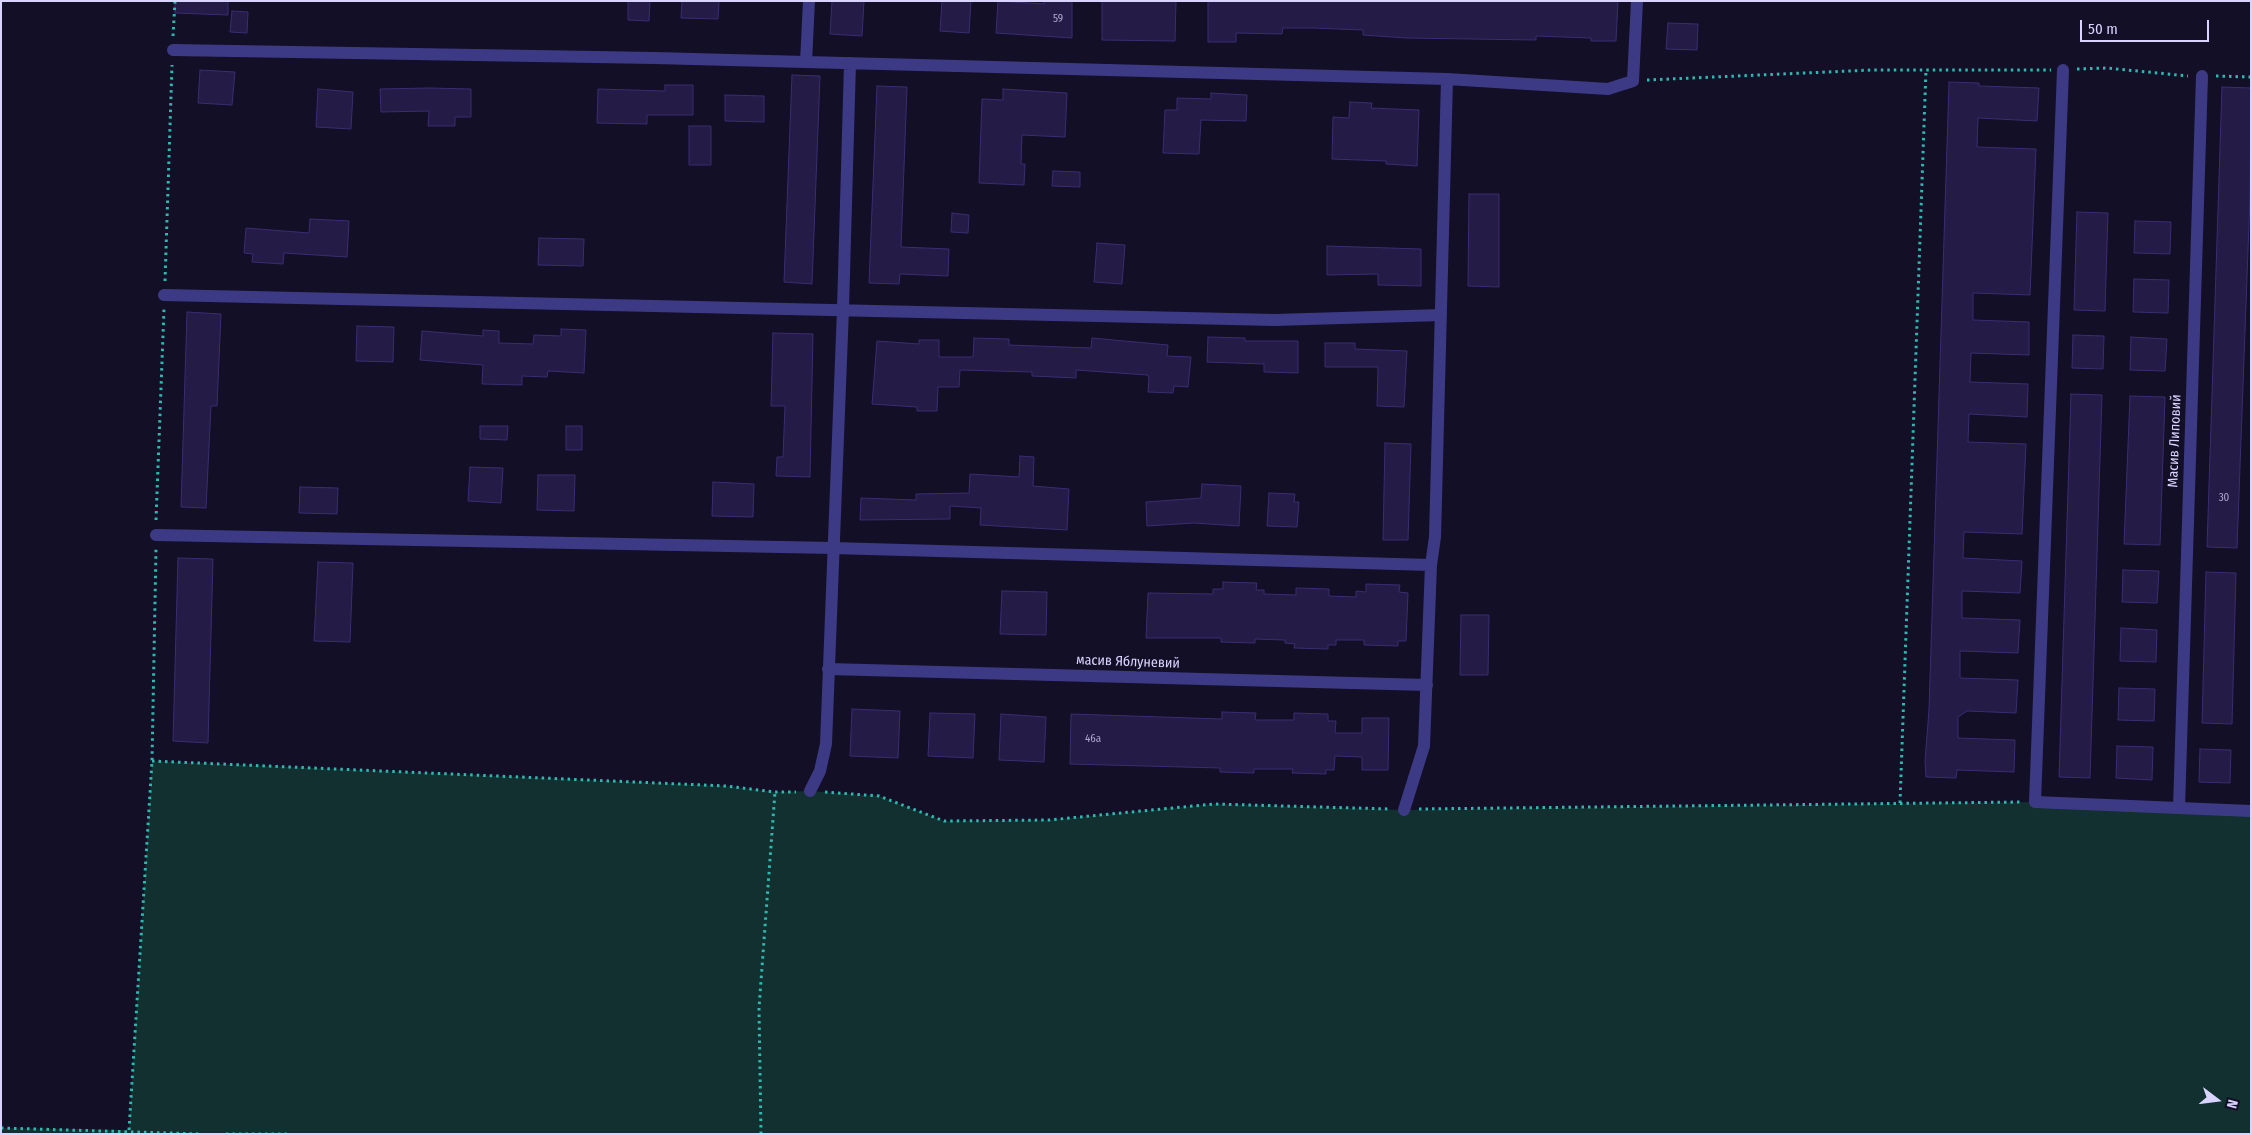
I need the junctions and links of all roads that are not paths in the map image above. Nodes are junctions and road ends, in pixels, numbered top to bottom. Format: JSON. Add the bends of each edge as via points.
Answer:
{"nodes":[{"id":1,"x":809,"y":1,"type":"edge"},
{"id":2,"x":1637,"y":1,"type":"edge"},
{"id":3,"x":173,"y":50,"type":"road end"},
{"id":4,"x":806,"y":62,"type":"junction"},
{"id":5,"x":850,"y":63,"type":"junction"},
{"id":6,"x":2063,"y":70,"type":"road end"},
{"id":7,"x":2202,"y":76,"type":"road end"},
{"id":8,"x":1447,"y":79,"type":"junction"},
{"id":9,"x":164,"y":295,"type":"road end"},
{"id":10,"x":843,"y":309,"type":"junction"},
{"id":11,"x":1441,"y":315,"type":"junction"},
{"id":12,"x":156,"y":535,"type":"road end"},
{"id":13,"x":833,"y":548,"type":"junction"},
{"id":14,"x":1431,"y":566,"type":"junction"},
{"id":15,"x":828,"y":669,"type":"junction"},
{"id":16,"x":1426,"y":686,"type":"junction"},
{"id":17,"x":810,"y":791,"type":"road end"},
{"id":18,"x":2179,"y":808,"type":"junction"},
{"id":19,"x":1404,"y":810,"type":"road end"},
{"id":20,"x":2251,"y":811,"type":"edge"}],
"edges":[{"from":1,"to":4,"type":"street"},
{"from":2,"to":8,"type":"street","via":[[1633,81],[1608,89]]},
{"from":3,"to":4,"type":"street"},
{"from":4,"to":5,"type":"street"},
{"from":5,"to":8,"type":"street"},
{"from":5,"to":10,"type":"street"},
{"from":6,"to":18,"type":"street","via":[[2036,802]]},
{"from":7,"to":18,"type":"street","name":"Масив Липовий"},
{"from":8,"to":11,"type":"street"},
{"from":9,"to":10,"type":"street"},
{"from":10,"to":11,"type":"street","via":[[1275,320]]},
{"from":10,"to":13,"type":"street"},
{"from":11,"to":14,"type":"street","via":[[1435,537]]},
{"from":12,"to":13,"type":"street"},
{"from":13,"to":14,"type":"street"},
{"from":13,"to":15,"type":"street"},
{"from":14,"to":16,"type":"street"},
{"from":15,"to":16,"type":"street","name":"масив Яблуневий"},
{"from":15,"to":17,"type":"street","via":[[826,744],[820,771]]},
{"from":16,"to":19,"type":"street","via":[[1424,746]]},
{"from":18,"to":20,"type":"street"}]}
